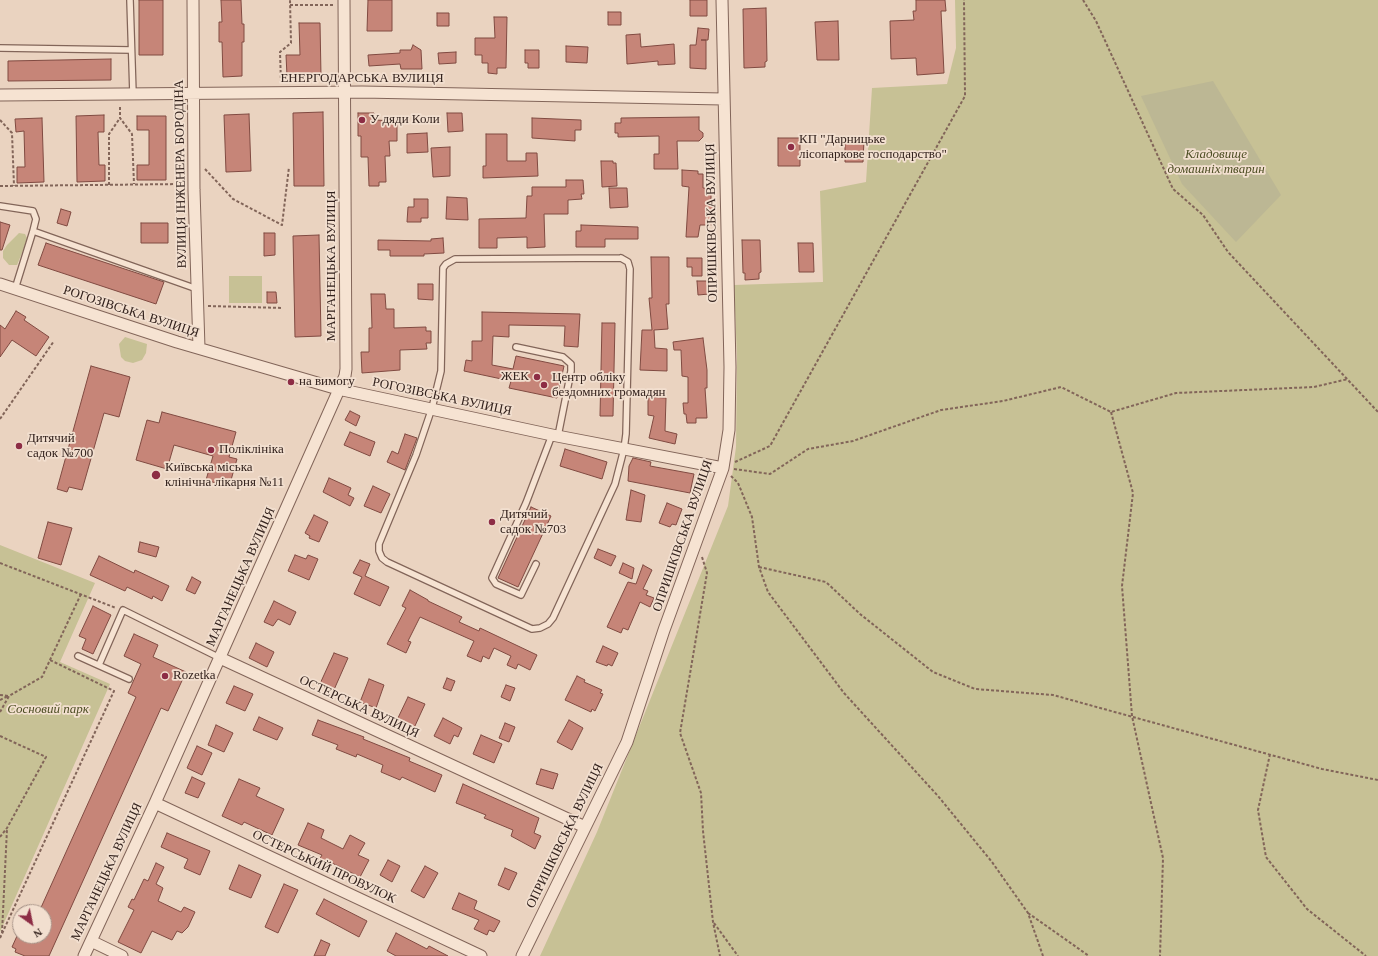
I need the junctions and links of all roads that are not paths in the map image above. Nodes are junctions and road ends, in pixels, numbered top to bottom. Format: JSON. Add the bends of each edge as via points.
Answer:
{"nodes":[{"id":1,"x":130,"y":0,"type":"edge"},
{"id":2,"x":193,"y":0,"type":"edge"},
{"id":3,"x":722,"y":0,"type":"edge"},
{"id":4,"x":340,"y":3,"type":"edge"},
{"id":5,"x":0,"y":48,"type":"edge"},
{"id":6,"x":131,"y":50,"type":"junction"},
{"id":7,"x":345,"y":92,"type":"junction"},
{"id":8,"x":133,"y":94,"type":"junction"},
{"id":9,"x":193,"y":94,"type":"junction"},
{"id":10,"x":0,"y":95,"type":"edge"},
{"id":11,"x":723,"y":98,"type":"junction"},
{"id":12,"x":0,"y":206,"type":"edge"},
{"id":13,"x":34,"y":231,"type":"junction"},
{"id":14,"x":0,"y":284,"type":"edge"},
{"id":15,"x":15,"y":289,"type":"junction"},
{"id":16,"x":197,"y":289,"type":"junction"},
{"id":17,"x":516,"y":347,"type":"dead end"},
{"id":18,"x":199,"y":348,"type":"junction"},
{"id":19,"x":338,"y":389,"type":"junction"},
{"id":20,"x":432,"y":408,"type":"junction"},
{"id":21,"x":555,"y":435,"type":"junction"},
{"id":22,"x":624,"y":449,"type":"junction"},
{"id":23,"x":723,"y":468,"type":"junction"},
{"id":24,"x":536,"y":564,"type":"dead end"},
{"id":25,"x":78,"y":656,"type":"dead end"},
{"id":26,"x":220,"y":658,"type":"junction"},
{"id":27,"x":99,"y":665,"type":"junction"},
{"id":28,"x":130,"y":679,"type":"dead end"},
{"id":29,"x":155,"y":803,"type":"junction"},
{"id":30,"x":585,"y":827,"type":"junction"},
{"id":31,"x":91,"y":941,"type":"junction"},
{"id":32,"x":84,"y":956,"type":"edge"},
{"id":33,"x":122,"y":956,"type":"edge"},
{"id":34,"x":480,"y":956,"type":"edge"},
{"id":35,"x":522,"y":956,"type":"edge"}],
"edges":[{"from":1,"to":6,"type":"lane"},
{"from":2,"to":9,"type":"street","name":"ВУЛИЦЯ ІНЖЕНЕРА БОРОДІНА"},
{"from":3,"to":11,"type":"street","name":"ОПРИШКІВСЬКА ВУЛИЦЯ"},
{"from":4,"to":7,"type":"street","name":"МАРГАНЕЦЬКА ВУЛИЦЯ"},
{"from":5,"to":6,"type":"lane"},
{"from":6,"to":8,"type":"lane"},
{"from":7,"to":9,"type":"street","name":"ЕНЕРГОДАРСЬКА ВУЛИЦЯ"},
{"from":7,"to":11,"type":"street","name":"ЕНЕРГОДАРСЬКА ВУЛИЦЯ"},
{"from":7,"to":19,"type":"street","name":"МАРГАНЕЦЬКА ВУЛИЦЯ","via":[[346,369]]},
{"from":8,"to":9,"type":"street","name":"ЕНЕРГОДАРСЬКА ВУЛИЦЯ"},
{"from":8,"to":10,"type":"street","name":"ЕНЕРГОДАРСЬКА ВУЛИЦЯ"},
{"from":9,"to":16,"type":"street","name":"ВУЛИЦЯ ІНЖЕНЕРА БОРОДІНА"},
{"from":11,"to":23,"type":"street","name":"ОПРИШКІВСЬКА ВУЛИЦЯ","via":[[730,367],[729,430]]},
{"from":12,"to":13,"type":"lane","via":[[33,211],[36,219]]},
{"from":13,"to":15,"type":"lane"},
{"from":13,"to":16,"type":"lane"},
{"from":14,"to":15,"type":"street","name":"РОГОЗІВСЬКА ВУЛИЦЯ"},
{"from":15,"to":18,"type":"street","name":"РОГОЗІВСЬКА ВУЛИЦЯ"},
{"from":16,"to":18,"type":"street","name":"ВУЛИЦЯ ІНЖЕНЕРА БОРОДІНА"},
{"from":17,"to":21,"type":"lane","via":[[563,357],[571,364],[572,371]]},
{"from":18,"to":19,"type":"street","name":"РОГОЗІВСЬКА ВУЛИЦЯ"},
{"from":19,"to":20,"type":"street","name":"РОГОЗІВСЬКА ВУЛИЦЯ"},
{"from":19,"to":26,"type":"street","name":"МАРГАНЕЦЬКА ВУЛИЦЯ"},
{"from":20,"to":21,"type":"street","name":"РОГОЗІВСЬКА ВУЛИЦЯ"},
{"from":20,"to":22,"type":"lane","via":[[442,371],[443,268],[446,264],[455,259],[621,258],[628,262],[630,269]]},
{"from":20,"to":22,"type":"lane","via":[[416,456],[379,544],[382,558],[532,629],[548,624],[553,618],[615,484]]},
{"from":21,"to":22,"type":"street","name":"РОГОЗІВСЬКА ВУЛИЦЯ"},
{"from":21,"to":24,"type":"lane","via":[[492,578],[496,584],[521,595]]},
{"from":22,"to":23,"type":"street","name":"РОГОЗІВСЬКА ВУЛИЦЯ"},
{"from":23,"to":30,"type":"street","name":"ОПРИШКІВСЬКА ВУЛИЦЯ","via":[[627,742]]},
{"from":25,"to":27,"type":"lane"},
{"from":26,"to":27,"type":"lane","name":"ОСТЕРСЬКА ВУЛИЦЯ","via":[[123,610]]},
{"from":26,"to":29,"type":"street","name":"МАРГАНЕЦЬКА ВУЛИЦЯ"},
{"from":26,"to":30,"type":"street","name":"ОСТЕРСЬКА ВУЛИЦЯ"},
{"from":27,"to":28,"type":"lane"},
{"from":29,"to":31,"type":"street","name":"МАРГАНЕЦЬКА ВУЛИЦЯ"},
{"from":29,"to":34,"type":"street","name":"ОСТЕРСЬКИЙ ПРОВУЛОК"},
{"from":30,"to":35,"type":"street","name":"ОПРИШКІВСЬКА ВУЛИЦЯ"},
{"from":31,"to":32,"type":"street","name":"МАРГАНЕЦЬКА ВУЛИЦЯ"},
{"from":31,"to":33,"type":"street"}]}
